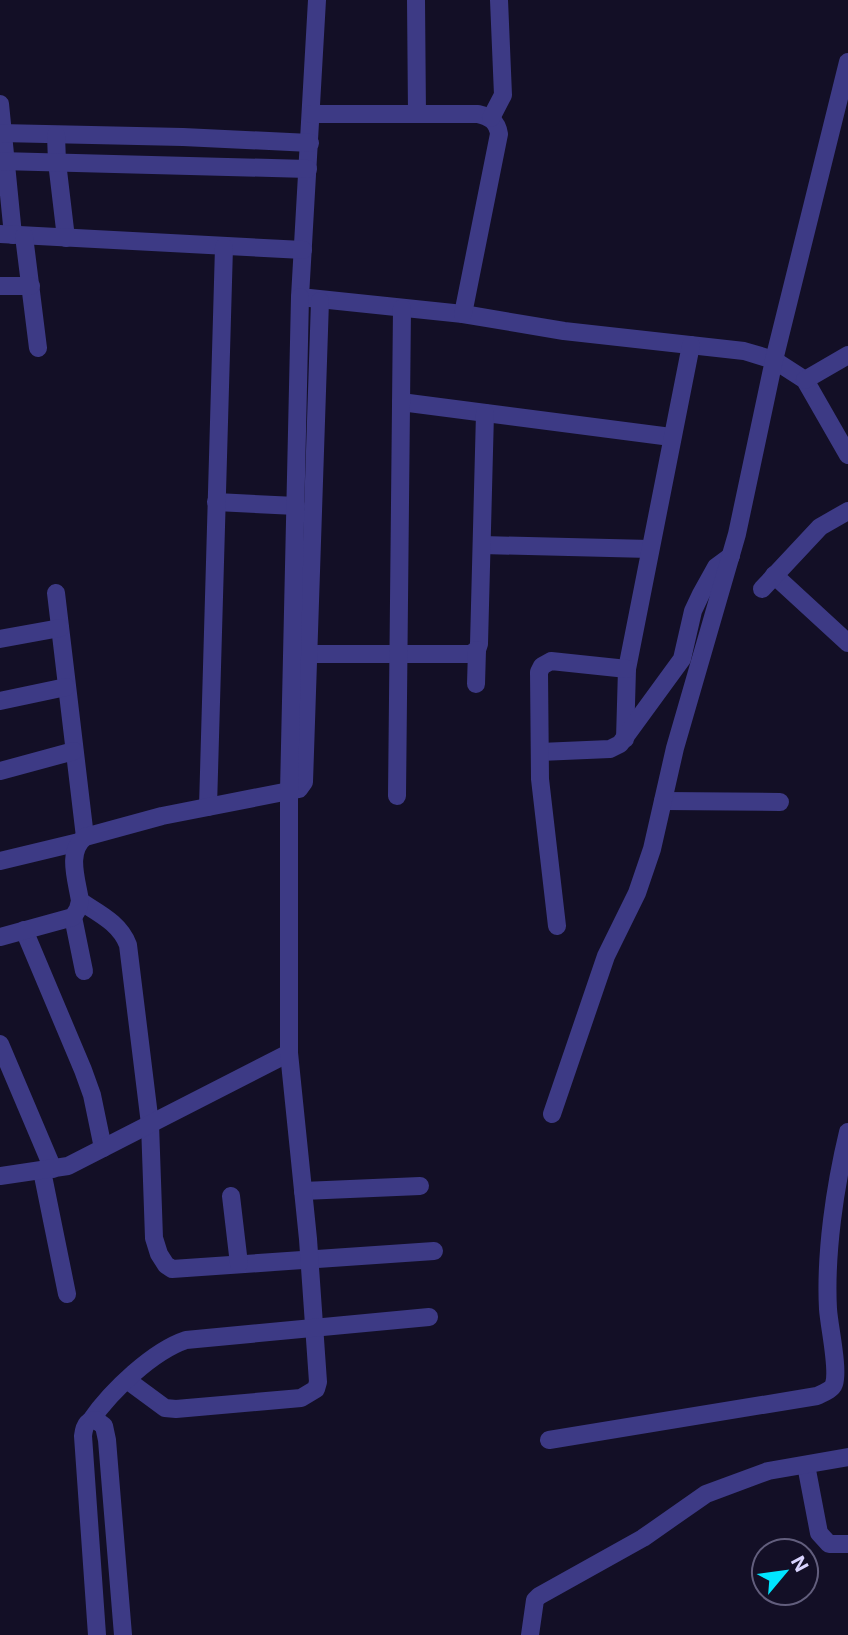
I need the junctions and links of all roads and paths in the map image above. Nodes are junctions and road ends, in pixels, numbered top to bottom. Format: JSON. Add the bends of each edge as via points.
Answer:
{"nodes":[{"id":1,"x":317,"y":0,"type":"edge"},
{"id":2,"x":416,"y":0,"type":"edge"},
{"id":3,"x":499,"y":0,"type":"edge"},
{"id":4,"x":848,"y":62,"type":"edge"},
{"id":5,"x":0,"y":104,"type":"edge"},
{"id":6,"x":311,"y":114,"type":"junction"},
{"id":7,"x":418,"y":114,"type":"junction"},
{"id":8,"x":491,"y":118,"type":"junction"},
{"id":9,"x":310,"y":143,"type":"junction"},
{"id":10,"x":2,"y":147,"type":"edge"},
{"id":11,"x":56,"y":147,"type":"junction"},
{"id":12,"x":308,"y":169,"type":"junction"},
{"id":13,"x":12,"y":235,"type":"edge"},
{"id":14,"x":66,"y":238,"type":"junction"},
{"id":15,"x":224,"y":247,"type":"junction"},
{"id":16,"x":303,"y":250,"type":"junction"},
{"id":17,"x":0,"y":286,"type":"edge"},
{"id":18,"x":31,"y":286,"type":"junction"},
{"id":19,"x":300,"y":297,"type":"junction"},
{"id":20,"x":320,"y":300,"type":"junction"},
{"id":21,"x":402,"y":308,"type":"junction"},
{"id":22,"x":463,"y":314,"type":"junction"},
{"id":23,"x":691,"y":345,"type":"junction"},
{"id":24,"x":38,"y":348,"type":"dead end"},
{"id":25,"x":848,"y":355,"type":"edge"},
{"id":26,"x":774,"y":360,"type":"junction"},
{"id":27,"x":805,"y":380,"type":"junction"},
{"id":28,"x":401,"y":402,"type":"junction"},
{"id":29,"x":485,"y":413,"type":"junction"},
{"id":30,"x":671,"y":437,"type":"junction"},
{"id":31,"x":297,"y":451,"type":"junction"},
{"id":32,"x":315,"y":453,"type":"junction"},
{"id":33,"x":848,"y":455,"type":"edge"},
{"id":34,"x":216,"y":502,"type":"junction"},
{"id":35,"x":296,"y":506,"type":"junction"},
{"id":36,"x":848,"y":511,"type":"edge"},
{"id":37,"x":482,"y":545,"type":"junction"},
{"id":38,"x":650,"y":549,"type":"junction"},
{"id":39,"x":731,"y":555,"type":"junction"},
{"id":40,"x":774,"y":575,"type":"junction"},
{"id":41,"x":762,"y":589,"type":"dead end"},
{"id":42,"x":56,"y":593,"type":"dead end"},
{"id":43,"x":60,"y":628,"type":"junction"},
{"id":44,"x":0,"y":639,"type":"edge"},
{"id":45,"x":848,"y":643,"type":"edge"},
{"id":46,"x":477,"y":650,"type":"junction"},
{"id":47,"x":309,"y":654,"type":"junction"},
{"id":48,"x":398,"y":655,"type":"junction"},
{"id":49,"x":627,"y":669,"type":"junction"},
{"id":50,"x":476,"y":684,"type":"dead end"},
{"id":51,"x":66,"y":687,"type":"junction"},
{"id":52,"x":0,"y":701,"type":"edge"},
{"id":53,"x":625,"y":738,"type":"junction"},
{"id":54,"x":74,"y":751,"type":"junction"},
{"id":55,"x":540,"y":752,"type":"junction"},
{"id":56,"x":0,"y":771,"type":"edge"},
{"id":57,"x":289,"y":791,"type":"junction"},
{"id":58,"x":397,"y":796,"type":"dead end"},
{"id":59,"x":663,"y":800,"type":"junction"},
{"id":60,"x":780,"y":802,"type":"dead end"},
{"id":61,"x":208,"y":807,"type":"junction"},
{"id":62,"x":82,"y":840,"type":"junction"},
{"id":63,"x":0,"y":861,"type":"edge"},
{"id":64,"x":76,"y":909,"type":"junction"},
{"id":65,"x":557,"y":926,"type":"dead end"},
{"id":66,"x":24,"y":930,"type":"junction"},
{"id":67,"x":0,"y":937,"type":"edge"},
{"id":68,"x":84,"y":971,"type":"dead end"},
{"id":69,"x":0,"y":1044,"type":"edge"},
{"id":70,"x":289,"y":1053,"type":"junction"},
{"id":71,"x":552,"y":1114,"type":"dead end"},
{"id":72,"x":150,"y":1124,"type":"junction"},
{"id":73,"x":848,"y":1132,"type":"edge"},
{"id":74,"x":103,"y":1148,"type":"junction"},
{"id":75,"x":48,"y":1170,"type":"junction"},
{"id":76,"x":0,"y":1176,"type":"edge"},
{"id":77,"x":420,"y":1186,"type":"dead end"},
{"id":78,"x":303,"y":1191,"type":"junction"},
{"id":79,"x":231,"y":1196,"type":"dead end"},
{"id":80,"x":434,"y":1251,"type":"dead end"},
{"id":81,"x":309,"y":1259,"type":"junction"},
{"id":82,"x":239,"y":1264,"type":"junction"},
{"id":83,"x":67,"y":1294,"type":"dead end"},
{"id":84,"x":429,"y":1317,"type":"dead end"},
{"id":85,"x":314,"y":1326,"type":"junction"},
{"id":86,"x":127,"y":1380,"type":"junction"},
{"id":87,"x":91,"y":1420,"type":"junction"},
{"id":88,"x":549,"y":1440,"type":"dead end"},
{"id":89,"x":848,"y":1457,"type":"edge"},
{"id":90,"x":806,"y":1465,"type":"junction"},
{"id":91,"x":848,"y":1544,"type":"edge"},
{"id":92,"x":97,"y":1635,"type":"edge"},
{"id":93,"x":123,"y":1635,"type":"edge"},
{"id":94,"x":530,"y":1635,"type":"edge"}],
"edges":[{"from":1,"to":6,"type":"street"},
{"from":2,"to":7,"type":"street"},
{"from":3,"to":8,"type":"street","via":[[503,95]]},
{"from":4,"to":26,"type":"street"},
{"from":5,"to":10,"type":"street"},
{"from":6,"to":7,"type":"street"},
{"from":6,"to":9,"type":"street"},
{"from":7,"to":8,"type":"street"},
{"from":8,"to":22,"type":"street","via":[[499,134]]},
{"from":9,"to":11,"type":"street"},
{"from":9,"to":12,"type":"street"},
{"from":10,"to":11,"type":"street"},
{"from":10,"to":11,"type":"street"},
{"from":10,"to":13,"type":"street"},
{"from":11,"to":12,"type":"street"},
{"from":11,"to":14,"type":"street"},
{"from":12,"to":16,"type":"street"},
{"from":13,"to":14,"type":"street"},
{"from":13,"to":18,"type":"street"},
{"from":14,"to":15,"type":"street"},
{"from":15,"to":16,"type":"street"},
{"from":15,"to":34,"type":"street"},
{"from":16,"to":19,"type":"street"},
{"from":17,"to":18,"type":"street"},
{"from":18,"to":24,"type":"street"},
{"from":19,"to":20,"type":"street"},
{"from":19,"to":31,"type":"street"},
{"from":20,"to":21,"type":"street"},
{"from":20,"to":32,"type":"street"},
{"from":21,"to":22,"type":"street"},
{"from":21,"to":28,"type":"street"},
{"from":22,"to":23,"type":"street"},
{"from":23,"to":26,"type":"street","via":[[744,351]]},
{"from":23,"to":30,"type":"street"},
{"from":25,"to":27,"type":"street"},
{"from":26,"to":27,"type":"street"},
{"from":26,"to":39,"type":"street"},
{"from":27,"to":33,"type":"street"},
{"from":28,"to":29,"type":"street"},
{"from":28,"to":48,"type":"street"},
{"from":29,"to":30,"type":"street"},
{"from":29,"to":37,"type":"street"},
{"from":30,"to":38,"type":"street"},
{"from":31,"to":32,"type":"street"},
{"from":31,"to":35,"type":"street"},
{"from":32,"to":47,"type":"street"},
{"from":34,"to":35,"type":"street"},
{"from":34,"to":61,"type":"street"},
{"from":35,"to":57,"type":"street"},
{"from":36,"to":40,"type":"street","via":[[820,527]]},
{"from":37,"to":38,"type":"street"},
{"from":37,"to":46,"type":"street"},
{"from":38,"to":49,"type":"street"},
{"from":39,"to":53,"type":"street","via":[[716,567],[701,594],[682,659]]},
{"from":39,"to":59,"type":"street"},
{"from":40,"to":41,"type":"street"},
{"from":40,"to":45,"type":"street"},
{"from":42,"to":43,"type":"street"},
{"from":43,"to":44,"type":"street"},
{"from":43,"to":51,"type":"street"},
{"from":46,"to":48,"type":"street","via":[[470,654]]},
{"from":46,"to":50,"type":"street"},
{"from":47,"to":48,"type":"street"},
{"from":47,"to":57,"type":"street","via":[[304,782]]},
{"from":48,"to":58,"type":"street"},
{"from":49,"to":53,"type":"street"},
{"from":49,"to":55,"type":"street","via":[[551,661],[542,666]]},
{"from":51,"to":52,"type":"street"},
{"from":51,"to":54,"type":"street"},
{"from":53,"to":55,"type":"street","via":[[610,749]]},
{"from":54,"to":56,"type":"street"},
{"from":54,"to":62,"type":"street"},
{"from":55,"to":65,"type":"street"},
{"from":57,"to":61,"type":"street"},
{"from":57,"to":70,"type":"street"},
{"from":59,"to":60,"type":"street"},
{"from":59,"to":71,"type":"street","via":[[645,873],[606,956]]},
{"from":61,"to":62,"type":"street"},
{"from":62,"to":63,"type":"street"},
{"from":62,"to":64,"type":"street","via":[[73,853]]},
{"from":64,"to":66,"type":"street"},
{"from":64,"to":68,"type":"street"},
{"from":64,"to":72,"type":"street","via":[[113,922],[125,936]]},
{"from":66,"to":67,"type":"street"},
{"from":66,"to":74,"type":"street","via":[[83,1070]]},
{"from":69,"to":75,"type":"street"},
{"from":70,"to":72,"type":"street"},
{"from":70,"to":78,"type":"street"},
{"from":72,"to":74,"type":"street"},
{"from":72,"to":82,"type":"street","via":[[154,1238],[166,1265],[172,1269]]},
{"from":73,"to":88,"type":"street","via":[[830,1238],[831,1389],[817,1396]]},
{"from":74,"to":75,"type":"street","via":[[68,1166]]},
{"from":75,"to":76,"type":"street"},
{"from":75,"to":83,"type":"street"},
{"from":77,"to":78,"type":"street"},
{"from":78,"to":81,"type":"street"},
{"from":79,"to":82,"type":"street"},
{"from":80,"to":81,"type":"street"},
{"from":81,"to":82,"type":"street"},
{"from":81,"to":85,"type":"street"},
{"from":84,"to":85,"type":"street"},
{"from":85,"to":86,"type":"street","via":[[186,1340]]},
{"from":85,"to":86,"type":"street","via":[[318,1382],[316,1389],[301,1398],[165,1408]]},
{"from":86,"to":87,"type":"street","via":[[108,1395]]},
{"from":87,"to":92,"type":"street","via":[[83,1436]]},
{"from":87,"to":93,"type":"street","via":[[104,1426],[107,1440]]},
{"from":89,"to":90,"type":"street"},
{"from":90,"to":91,"type":"street","via":[[819,1533],[829,1544]]},
{"from":90,"to":94,"type":"street","via":[[768,1471],[706,1494],[632,1545],[544,1592],[536,1600]]}]}
